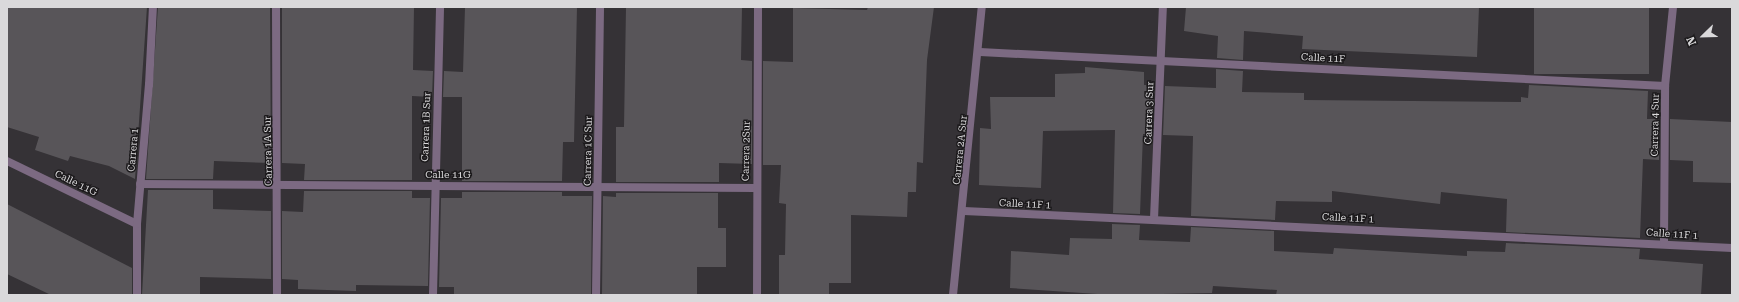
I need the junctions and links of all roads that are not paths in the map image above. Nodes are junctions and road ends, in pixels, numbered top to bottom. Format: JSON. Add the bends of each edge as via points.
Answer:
{"nodes":[{"id":1,"x":153,"y":7,"type":"edge"},
{"id":2,"x":276,"y":7,"type":"edge"},
{"id":3,"x":440,"y":7,"type":"edge"},
{"id":4,"x":600,"y":7,"type":"edge"},
{"id":5,"x":758,"y":7,"type":"edge"},
{"id":6,"x":982,"y":7,"type":"edge"},
{"id":7,"x":1163,"y":7,"type":"edge"},
{"id":8,"x":1673,"y":7,"type":"edge"},
{"id":9,"x":980,"y":52,"type":"junction"},
{"id":10,"x":1161,"y":60,"type":"junction"},
{"id":11,"x":1665,"y":86,"type":"junction"},
{"id":12,"x":7,"y":161,"type":"edge"},
{"id":13,"x":140,"y":184,"type":"junction"},
{"id":14,"x":279,"y":184,"type":"junction"},
{"id":15,"x":434,"y":185,"type":"junction"},
{"id":16,"x":598,"y":186,"type":"junction"},
{"id":17,"x":756,"y":188,"type":"junction"},
{"id":18,"x":964,"y":211,"type":"junction"},
{"id":19,"x":1154,"y":219,"type":"junction"},
{"id":20,"x":137,"y":224,"type":"junction"},
{"id":21,"x":1664,"y":243,"type":"junction"},
{"id":22,"x":1731,"y":250,"type":"edge"},
{"id":23,"x":136,"y":295,"type":"edge"},
{"id":24,"x":277,"y":295,"type":"edge"},
{"id":25,"x":433,"y":295,"type":"edge"},
{"id":26,"x":596,"y":295,"type":"edge"},
{"id":27,"x":757,"y":295,"type":"edge"},
{"id":28,"x":953,"y":295,"type":"edge"}],
"edges":[{"from":1,"to":13,"type":"street","name":"Carrera 1","via":[[150,85]]},
{"from":2,"to":14,"type":"street","name":"Carrera 1A Sur"},
{"from":3,"to":15,"type":"street","name":"Carrera 1B Sur"},
{"from":4,"to":16,"type":"street","name":"Carrera 1C Sur"},
{"from":5,"to":17,"type":"street","name":"Carrera 2Sur"},
{"from":6,"to":9,"type":"street","name":"Carrera 2A Sur"},
{"from":7,"to":10,"type":"street","name":"Carrera 3 Sur"},
{"from":8,"to":11,"type":"street","name":"Carrera 4 Sur"},
{"from":9,"to":10,"type":"street","name":"Calle 11F"},
{"from":9,"to":18,"type":"street","name":"Carrera 2A Sur"},
{"from":10,"to":11,"type":"street","name":"Calle 11F"},
{"from":10,"to":19,"type":"street","name":"Carrera 3 Sur"},
{"from":11,"to":21,"type":"street","name":"Carrera 4 Sur"},
{"from":12,"to":20,"type":"street","name":"Calle 11G"},
{"from":13,"to":14,"type":"street","name":"Calle 11G"},
{"from":13,"to":20,"type":"street","name":"Carrera 1"},
{"from":14,"to":15,"type":"street","name":"Calle 11G"},
{"from":14,"to":24,"type":"street","name":"Carrera 1A Sur"},
{"from":15,"to":16,"type":"street","name":"Calle 11G"},
{"from":15,"to":25,"type":"street","name":"Carrera 1B Sur"},
{"from":16,"to":17,"type":"street","name":"Calle 11G"},
{"from":16,"to":26,"type":"street","name":"Carrera 1C Sur"},
{"from":17,"to":27,"type":"street","name":"Carrera 2Sur"},
{"from":18,"to":19,"type":"street","name":"Calle 11F 1"},
{"from":18,"to":28,"type":"street","name":"Carrera 2A Sur"},
{"from":19,"to":21,"type":"street","name":"Calle 11F 1"},
{"from":20,"to":23,"type":"street","name":"Carrera 1"},
{"from":21,"to":22,"type":"street","name":"Calle 11F 1"}]}
